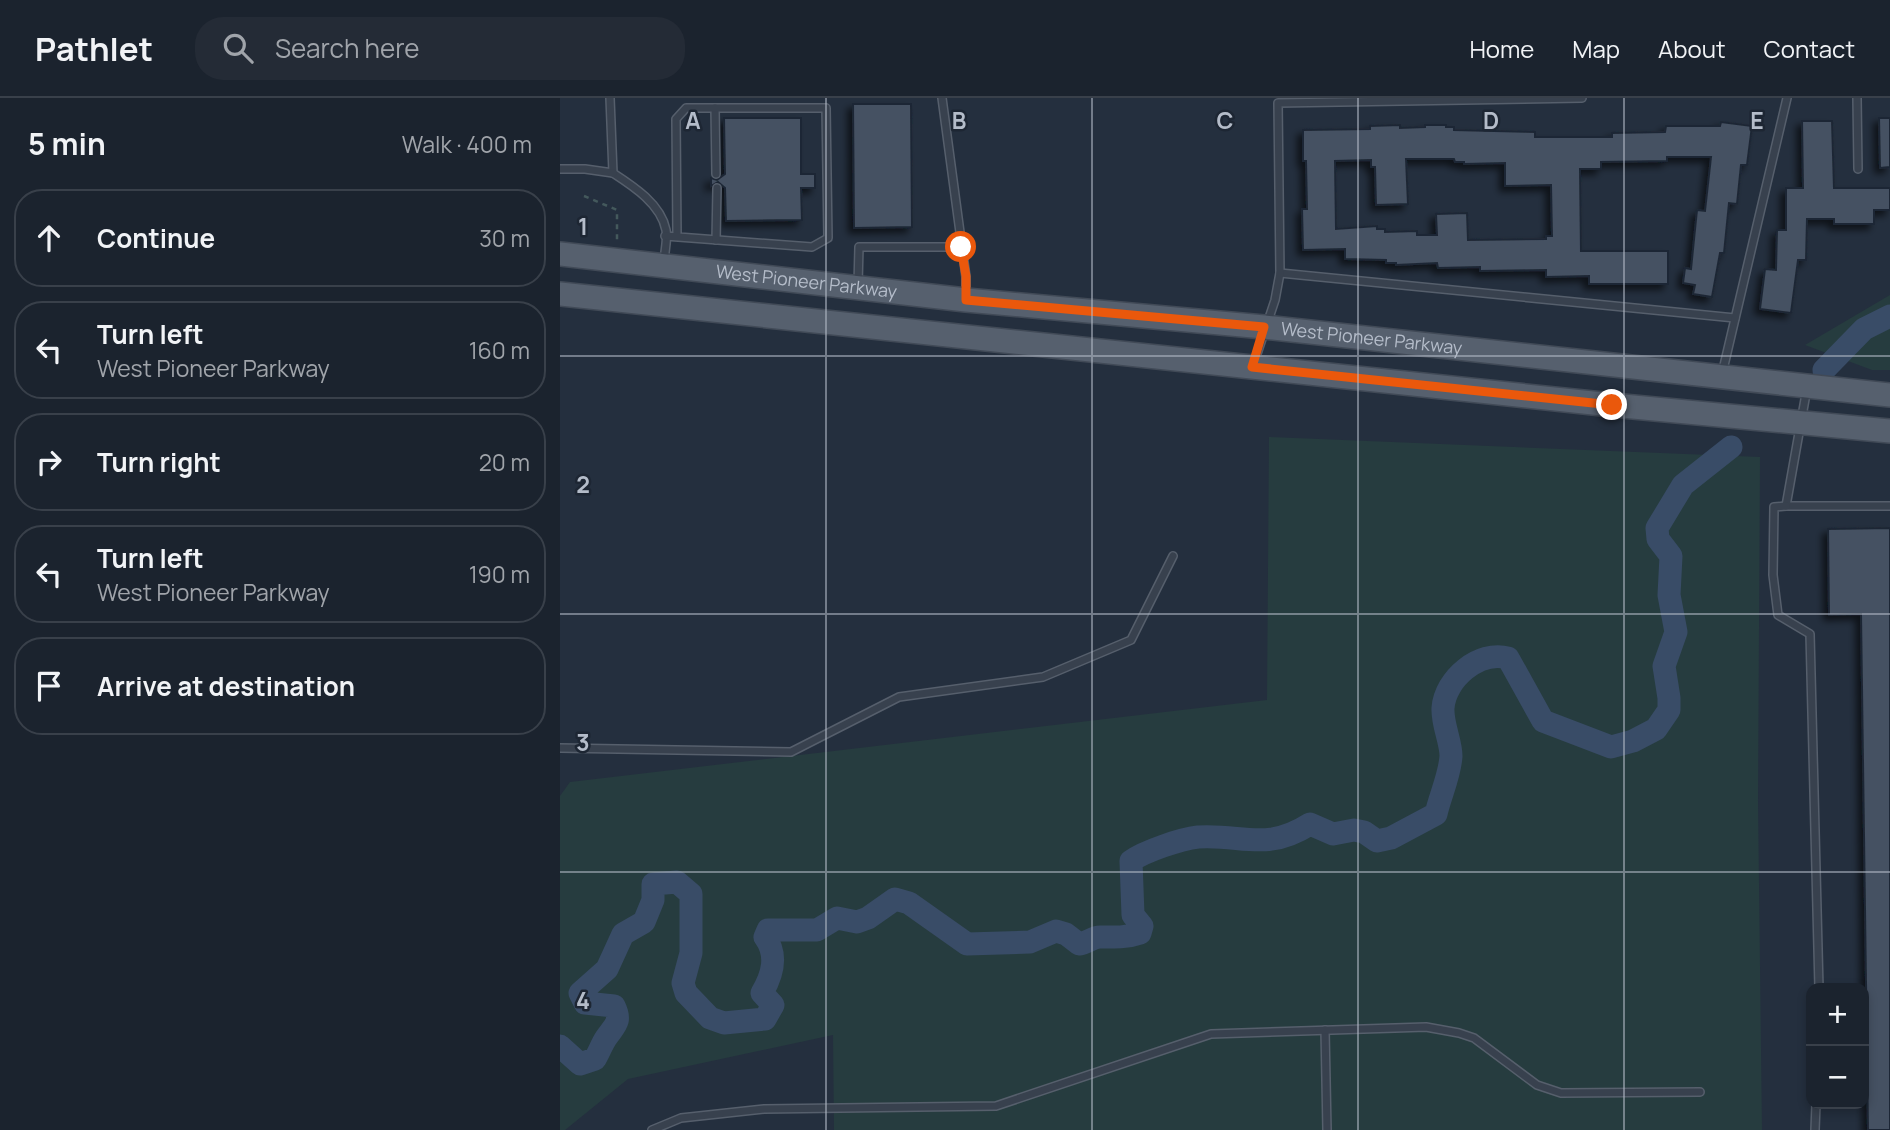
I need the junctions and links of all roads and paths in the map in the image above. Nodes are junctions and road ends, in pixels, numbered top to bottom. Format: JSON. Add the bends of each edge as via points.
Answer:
{"nodes":[{"id":1,"x":610,"y":98,"type":"edge"},
{"id":2,"x":942,"y":98,"type":"edge"},
{"id":3,"x":1582,"y":98,"type":"edge"},
{"id":4,"x":1787,"y":98,"type":"edge"},
{"id":5,"x":1857,"y":98,"type":"edge"},
{"id":6,"x":715,"y":108,"type":"junction"},
{"id":7,"x":560,"y":169,"type":"edge"},
{"id":8,"x":1858,"y":169,"type":"dead end"},
{"id":9,"x":613,"y":173,"type":"junction"},
{"id":10,"x":716,"y":174,"type":"dead end"},
{"id":11,"x":717,"y":188,"type":"dead end"},
{"id":12,"x":584,"y":196,"type":"dead end"},
{"id":13,"x":666,"y":236,"type":"junction"},
{"id":14,"x":677,"y":237,"type":"junction"},
{"id":15,"x":716,"y":240,"type":"junction"},
{"id":16,"x":961,"y":247,"type":"junction"},
{"id":17,"x":617,"y":248,"type":"dead end"},
{"id":18,"x":560,"y":254,"type":"edge"},
{"id":19,"x":664,"y":265,"type":"junction"},
{"id":20,"x":1280,"y":273,"type":"junction"},
{"id":21,"x":858,"y":288,"type":"junction"},
{"id":22,"x":560,"y":294,"type":"edge"},
{"id":23,"x":966,"y":300,"type":"junction"},
{"id":24,"x":660,"y":304,"type":"junction"},
{"id":25,"x":1735,"y":318,"type":"junction"},
{"id":26,"x":1264,"y":327,"type":"junction"},
{"id":27,"x":1252,"y":367,"type":"junction"},
{"id":28,"x":1721,"y":378,"type":"junction"},
{"id":29,"x":1807,"y":387,"type":"junction"},
{"id":30,"x":1890,"y":395,"type":"edge"},
{"id":31,"x":1800,"y":423,"type":"junction"},
{"id":32,"x":1890,"y":431,"type":"edge"},
{"id":33,"x":1786,"y":506,"type":"junction"},
{"id":34,"x":1890,"y":506,"type":"edge"},
{"id":35,"x":1173,"y":556,"type":"dead end"},
{"id":36,"x":560,"y":748,"type":"edge"},
{"id":37,"x":1819,"y":983,"type":"edge"},
{"id":38,"x":1325,"y":1031,"type":"junction"},
{"id":39,"x":1700,"y":1092,"type":"dead end"},
{"id":40,"x":1816,"y":1109,"type":"edge"},
{"id":41,"x":652,"y":1130,"type":"edge"},
{"id":42,"x":1327,"y":1130,"type":"edge"},
{"id":43,"x":1815,"y":1130,"type":"edge"}],
"edges":[{"from":1,"to":9,"type":"lane"},
{"from":2,"to":16,"type":"lane"},
{"from":3,"to":20,"type":"lane","via":[[1278,103]]},
{"from":4,"to":25,"type":"lane"},
{"from":5,"to":8,"type":"lane"},
{"from":6,"to":10,"type":"lane"},
{"from":6,"to":14,"type":"lane","via":[[686,108],[676,119]]},
{"from":6,"to":15,"type":"lane","via":[[826,108],[829,221],[828,239],[812,247]]},
{"from":7,"to":9,"type":"lane"},
{"from":9,"to":13,"type":"lane","via":[[655,207]]},
{"from":11,"to":15,"type":"lane"},
{"from":12,"to":17,"type":"path","via":[[617,210]]},
{"from":13,"to":14,"type":"lane"},
{"from":13,"to":19,"type":"lane"},
{"from":14,"to":15,"type":"lane"},
{"from":16,"to":21,"type":"lane","via":[[859,247]]},
{"from":16,"to":23,"type":"lane"},
{"from":18,"to":19,"type":"main road","name":"West Pioneer Parkway"},
{"from":19,"to":21,"type":"main road","name":"West Pioneer Parkway"},
{"from":19,"to":24,"type":"main road"},
{"from":20,"to":25,"type":"lane"},
{"from":20,"to":26,"type":"lane"},
{"from":21,"to":23,"type":"main road","name":"West Pioneer Parkway"},
{"from":22,"to":24,"type":"main road","name":"West Pioneer Parkway"},
{"from":23,"to":26,"type":"main road","name":"West Pioneer Parkway"},
{"from":24,"to":27,"type":"main road","name":"West Pioneer Parkway"},
{"from":25,"to":28,"type":"lane"},
{"from":26,"to":27,"type":"lane"},
{"from":26,"to":28,"type":"main road","name":"West Pioneer Parkway"},
{"from":27,"to":31,"type":"main road","name":"West Pioneer Parkway"},
{"from":28,"to":29,"type":"main road","name":"West Pioneer Parkway"},
{"from":29,"to":30,"type":"main road","name":"West Pioneer Parkway"},
{"from":29,"to":31,"type":"lane"},
{"from":31,"to":32,"type":"main road","name":"West Pioneer Parkway"},
{"from":31,"to":33,"type":"lane"},
{"from":33,"to":34,"type":"lane"},
{"from":33,"to":37,"type":"lane","via":[[1774,507],[1773,575],[1778,615],[1810,634]]},
{"from":35,"to":36,"type":"lane","via":[[1131,639],[1044,677],[900,697],[791,752]]},
{"from":38,"to":39,"type":"lane","via":[[1426,1027],[1458,1032],[1474,1038],[1537,1085],[1561,1093]]},
{"from":38,"to":41,"type":"lane","via":[[1210,1034],[996,1106],[764,1109],[681,1118]]},
{"from":38,"to":42,"type":"lane"},
{"from":40,"to":43,"type":"lane"}]}
